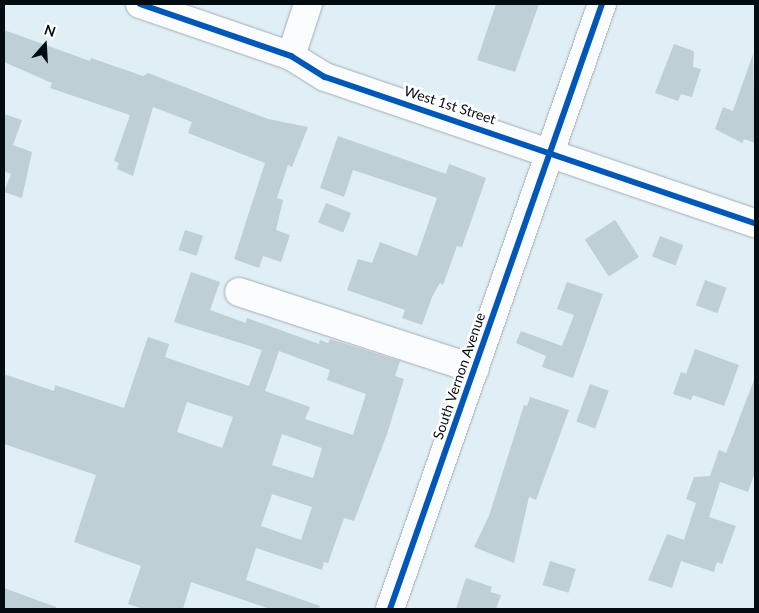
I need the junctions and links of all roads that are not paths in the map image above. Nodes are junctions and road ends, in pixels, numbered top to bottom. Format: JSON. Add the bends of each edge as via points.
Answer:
{"nodes":[{"id":1,"x":140,"y":4,"type":"edge"},
{"id":2,"x":308,"y":4,"type":"edge"},
{"id":3,"x":602,"y":4,"type":"edge"},
{"id":4,"x":291,"y":56,"type":"junction"},
{"id":5,"x":551,"y":152,"type":"junction"},
{"id":6,"x":755,"y":223,"type":"edge"},
{"id":7,"x":238,"y":292,"type":"dead end"},
{"id":8,"x":475,"y":369,"type":"junction"},
{"id":9,"x":390,"y":609,"type":"edge"}],
"edges":[{"from":1,"to":4,"type":"street","name":"West 1st Street"},
{"from":2,"to":4,"type":"street"},
{"from":3,"to":5,"type":"street","name":"South Vernon Avenue"},
{"from":4,"to":5,"type":"street","name":"West 1st Street","via":[[325,77]]},
{"from":5,"to":6,"type":"street","name":"West 1st Street"},
{"from":5,"to":8,"type":"street","name":"South Vernon Avenue"},
{"from":7,"to":8,"type":"street"},
{"from":8,"to":9,"type":"street","name":"South Vernon Avenue"}]}
